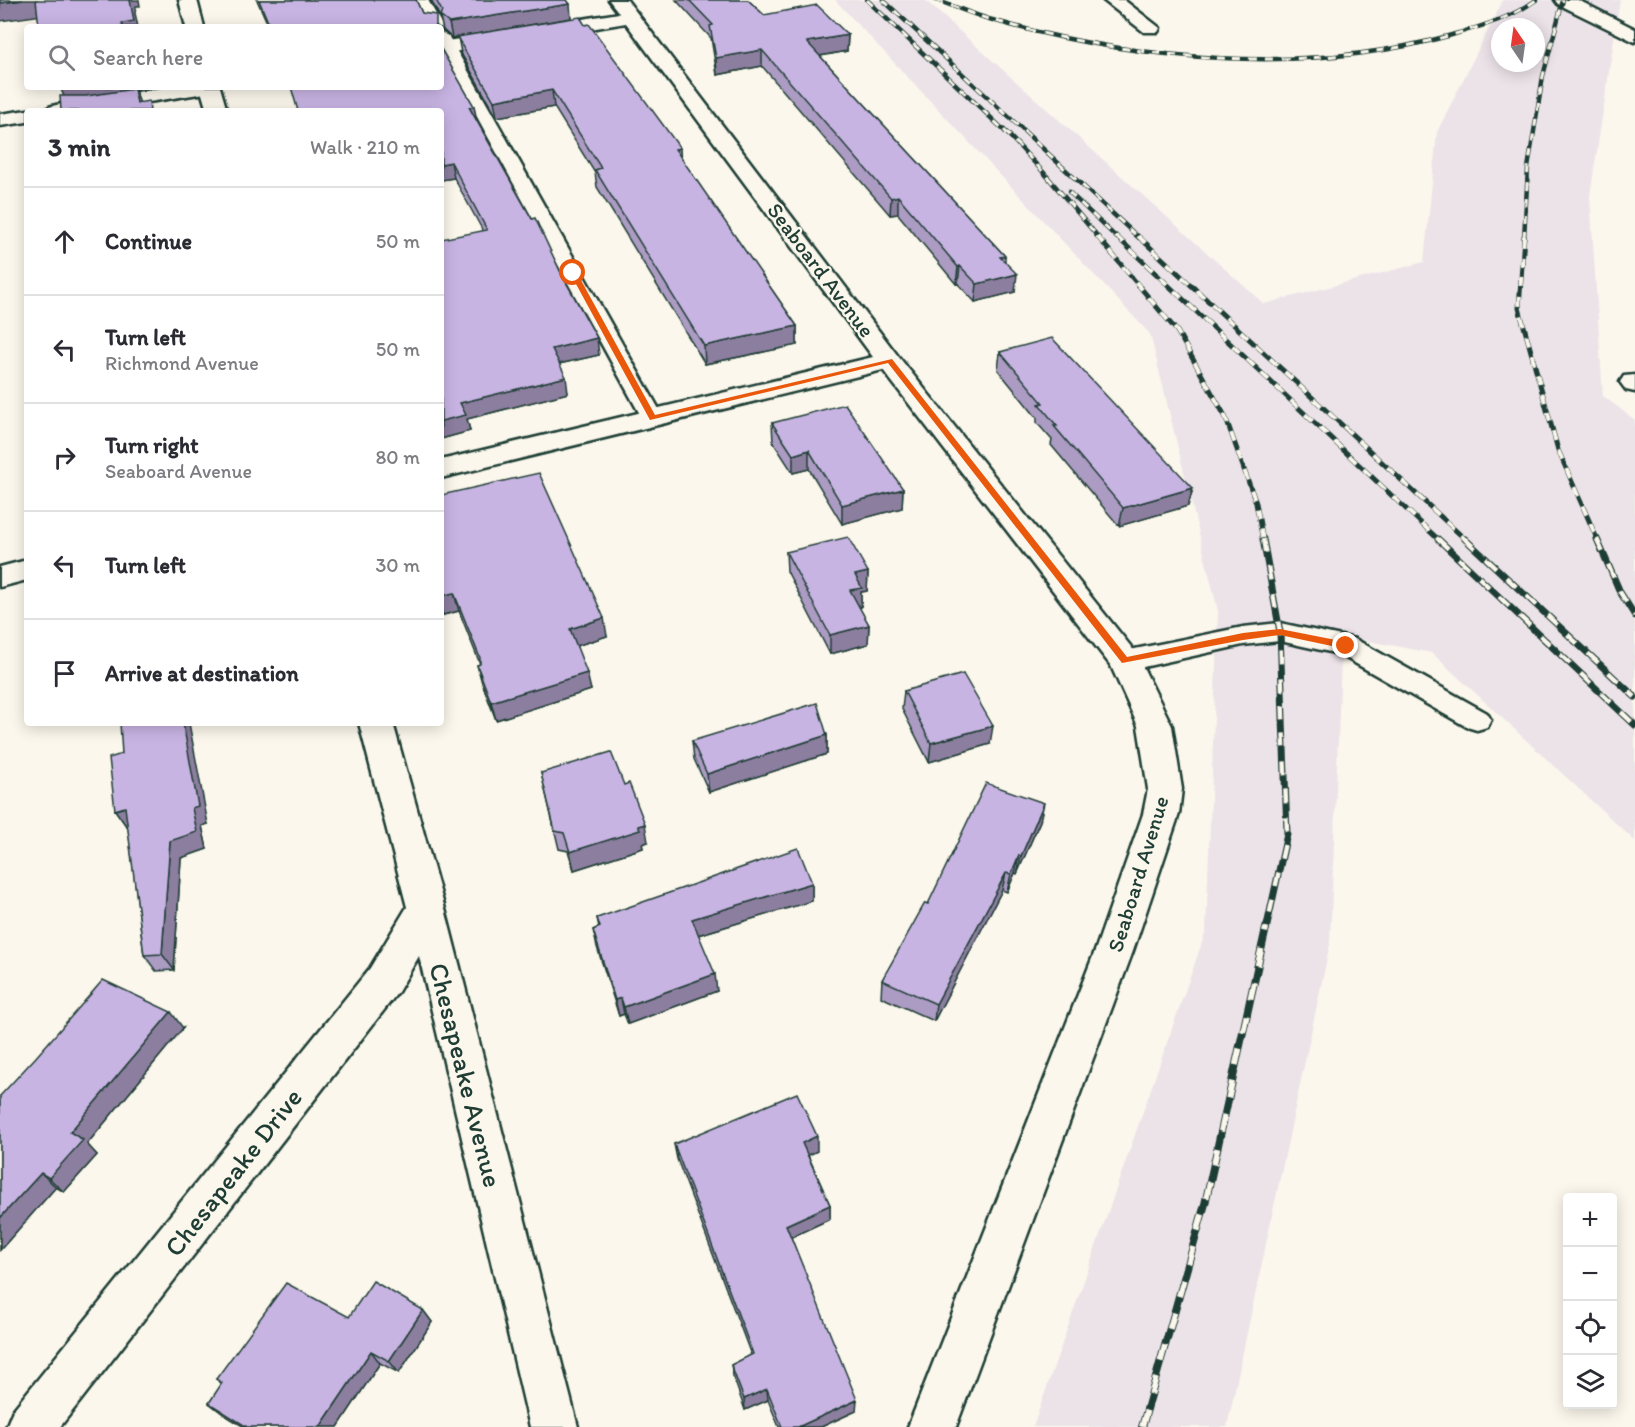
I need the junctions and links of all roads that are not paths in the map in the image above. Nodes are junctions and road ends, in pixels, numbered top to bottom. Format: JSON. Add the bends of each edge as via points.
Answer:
{"nodes":[{"id":1,"x":188,"y":0,"type":"edge"},
{"id":2,"x":420,"y":0,"type":"edge"},
{"id":3,"x":1112,"y":0,"type":"edge"},
{"id":4,"x":1564,"y":0,"type":"edge"},
{"id":5,"x":625,"y":9,"type":"edge"},
{"id":6,"x":194,"y":24,"type":"edge"},
{"id":7,"x":433,"y":24,"type":"edge"},
{"id":8,"x":1151,"y":28,"type":"dead end"},
{"id":9,"x":1635,"y":36,"type":"edge"},
{"id":10,"x":444,"y":44,"type":"edge"},
{"id":11,"x":444,"y":46,"type":"edge"},
{"id":12,"x":186,"y":90,"type":"edge"},
{"id":13,"x":211,"y":90,"type":"edge"},
{"id":14,"x":75,"y":108,"type":"edge"},
{"id":15,"x":216,"y":108,"type":"edge"},
{"id":16,"x":24,"y":116,"type":"edge"},
{"id":17,"x":0,"y":120,"type":"edge"},
{"id":18,"x":890,"y":361,"type":"junction"},
{"id":19,"x":652,"y":418,"type":"junction"},
{"id":20,"x":444,"y":468,"type":"edge"},
{"id":21,"x":24,"y":571,"type":"edge"},
{"id":22,"x":0,"y":577,"type":"edge"},
{"id":23,"x":1125,"y":661,"type":"junction"},
{"id":24,"x":1477,"y":720,"type":"dead end"},
{"id":25,"x":377,"y":726,"type":"edge"},
{"id":26,"x":426,"y":909,"type":"junction"},
{"id":27,"x":30,"y":1427,"type":"edge"},
{"id":28,"x":554,"y":1427,"type":"edge"},
{"id":29,"x":932,"y":1427,"type":"edge"}],
"edges":[{"from":1,"to":6,"type":"street"},
{"from":2,"to":7,"type":"lane"},
{"from":3,"to":8,"type":"street"},
{"from":4,"to":9,"type":"street"},
{"from":5,"to":10,"type":"street"},
{"from":5,"to":18,"type":"street","name":"Seaboard Avenue"},
{"from":11,"to":19,"type":"lane"},
{"from":12,"to":14,"type":"street"},
{"from":13,"to":15,"type":"street"},
{"from":16,"to":17,"type":"street"},
{"from":18,"to":19,"type":"street"},
{"from":18,"to":23,"type":"street","name":"Seaboard Avenue"},
{"from":19,"to":20,"type":"street"},
{"from":21,"to":22,"type":"street"},
{"from":23,"to":24,"type":"lane","via":[[1280,632],[1346,646]]},
{"from":23,"to":29,"type":"street","name":"Seaboard Avenue","via":[[1155,726],[1165,789],[1161,814],[1114,951]]},
{"from":25,"to":26,"type":"street","name":"Chesapeake Avenue"},
{"from":26,"to":27,"type":"street","name":"Chesapeake Drive","via":[[384,981]]},
{"from":26,"to":28,"type":"street","name":"Chesapeake Avenue"}]}
